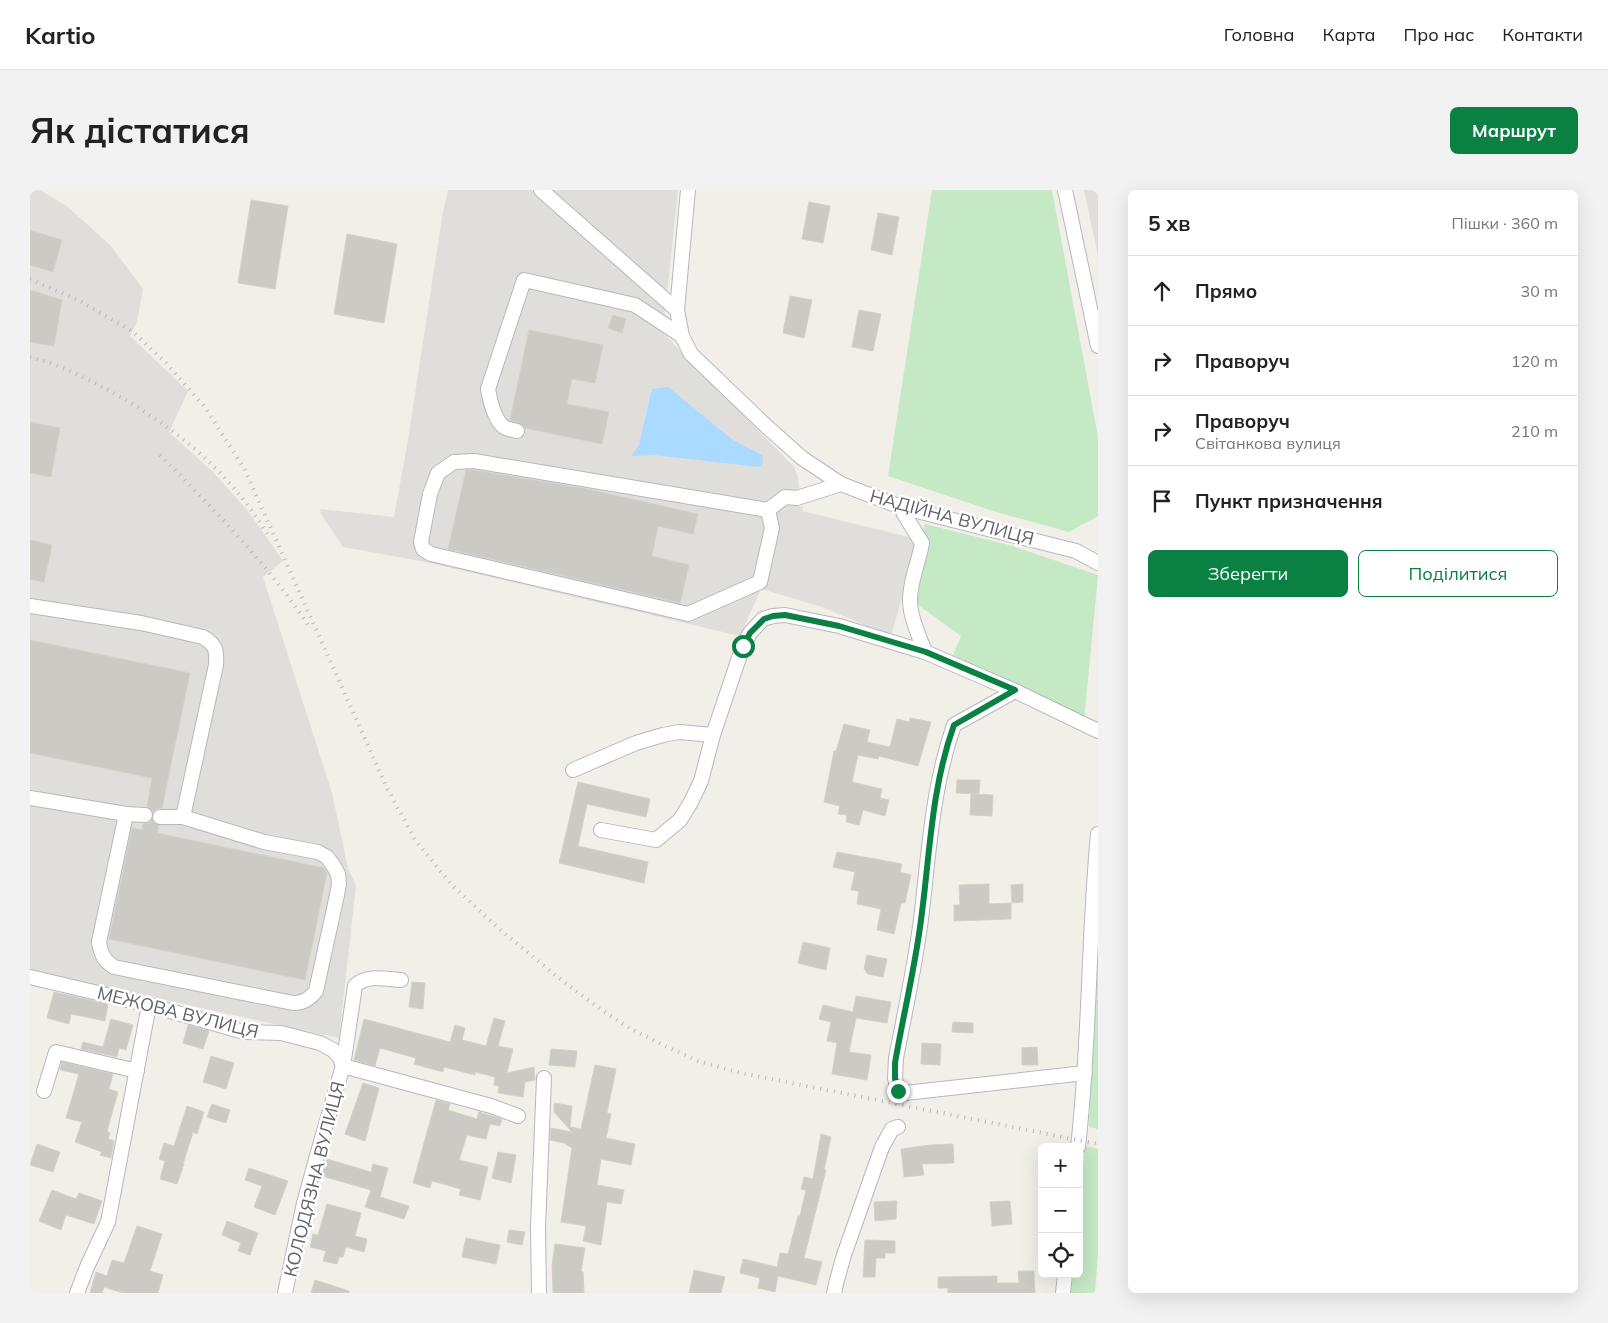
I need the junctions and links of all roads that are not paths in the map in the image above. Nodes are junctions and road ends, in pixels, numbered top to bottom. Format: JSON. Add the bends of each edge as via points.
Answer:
{"nodes":[{"id":1,"x":541,"y":190,"type":"edge"},
{"id":2,"x":688,"y":190,"type":"edge"},
{"id":3,"x":1065,"y":190,"type":"edge"},
{"id":4,"x":677,"y":310,"type":"junction"},
{"id":5,"x":682,"y":336,"type":"junction"},
{"id":6,"x":1098,"y":346,"type":"edge"},
{"id":7,"x":516,"y":431,"type":"dead end"},
{"id":8,"x":841,"y":484,"type":"junction"},
{"id":9,"x":901,"y":506,"type":"junction"},
{"id":10,"x":768,"y":510,"type":"junction"},
{"id":11,"x":1098,"y":563,"type":"edge"},
{"id":12,"x":30,"y":606,"type":"edge"},
{"id":13,"x":926,"y":652,"type":"junction"},
{"id":14,"x":1015,"y":690,"type":"junction"},
{"id":15,"x":1098,"y":731,"type":"edge"},
{"id":16,"x":713,"y":735,"type":"junction"},
{"id":17,"x":573,"y":770,"type":"dead end"},
{"id":18,"x":30,"y":798,"type":"edge"},
{"id":19,"x":126,"y":814,"type":"junction"},
{"id":20,"x":145,"y":815,"type":"dead end"},
{"id":21,"x":160,"y":817,"type":"dead end"},
{"id":22,"x":183,"y":817,"type":"junction"},
{"id":23,"x":601,"y":830,"type":"dead end"},
{"id":24,"x":1098,"y":834,"type":"edge"},
{"id":25,"x":30,"y":977,"type":"edge"},
{"id":26,"x":401,"y":980,"type":"dead end"},
{"id":27,"x":149,"y":1005,"type":"junction"},
{"id":28,"x":343,"y":1066,"type":"junction"},
{"id":29,"x":137,"y":1071,"type":"junction"},
{"id":30,"x":1085,"y":1073,"type":"junction"},
{"id":31,"x":544,"y":1078,"type":"dead end"},
{"id":32,"x":44,"y":1091,"type":"dead end"},
{"id":33,"x":518,"y":1116,"type":"dead end"},
{"id":34,"x":898,"y":1127,"type":"dead end"},
{"id":35,"x":1078,"y":1143,"type":"edge"},
{"id":36,"x":1065,"y":1278,"type":"edge"},
{"id":37,"x":77,"y":1293,"type":"edge"},
{"id":38,"x":285,"y":1293,"type":"edge"},
{"id":39,"x":539,"y":1293,"type":"edge"},
{"id":40,"x":834,"y":1293,"type":"edge"},
{"id":41,"x":1063,"y":1293,"type":"edge"}],
"edges":[{"from":1,"to":4,"type":"street"},
{"from":2,"to":4,"type":"street"},
{"from":3,"to":6,"type":"street"},
{"from":4,"to":5,"type":"street"},
{"from":5,"to":7,"type":"street","via":[[635,305],[524,280],[488,389],[504,428]]},
{"from":5,"to":8,"type":"street","name":"НАДІЙНА ВУЛИЦЯ","via":[[692,354],[764,425],[802,458]]},
{"from":8,"to":9,"type":"street","name":"НАДІЙНА ВУЛИЦЯ"},
{"from":8,"to":10,"type":"street","via":[[797,498],[785,497]]},
{"from":9,"to":11,"type":"street","name":"НАДІЙНА ВУЛИЦЯ","via":[[1076,551]]},
{"from":9,"to":13,"type":"street","via":[[922,543],[910,600],[914,622]]},
{"from":10,"to":10,"type":"street","via":[[474,460],[454,462],[438,473],[430,494],[421,542],[423,549],[431,554],[688,614],[760,582],[772,528]]},
{"from":12,"to":22,"type":"street","via":[[203,636],[212,642],[216,665]]},
{"from":13,"to":14,"type":"street"},
{"from":13,"to":16,"type":"street","via":[[803,618],[785,615],[764,619],[743,646]]},
{"from":14,"to":15,"type":"street"},
{"from":14,"to":30,"type":"street","via":[[954,725],[945,751],[895,1078],[898,1091],[905,1093]]},
{"from":16,"to":17,"type":"street","via":[[663,734]]},
{"from":16,"to":23,"type":"street","via":[[701,781],[680,820],[656,840]]},
{"from":18,"to":19,"type":"street"},
{"from":19,"to":20,"type":"street"},
{"from":19,"to":22,"type":"street","via":[[99,942],[107,963],[293,1003],[309,999],[316,991],[339,884],[333,865],[318,852],[264,842]]},
{"from":21,"to":22,"type":"street"},
{"from":24,"to":30,"type":"street"},
{"from":25,"to":27,"type":"street","name":"МЕЖОВА ВУЛИЦЯ"},
{"from":26,"to":28,"type":"street","name":"КОЛОДЯЗНА ВУЛИЦЯ","via":[[367,978],[355,986]]},
{"from":27,"to":28,"type":"street","name":"МЕЖОВА ВУЛИЦЯ","via":[[244,1032],[281,1033],[320,1043],[333,1050]]},
{"from":27,"to":29,"type":"street"},
{"from":28,"to":33,"type":"street"},
{"from":28,"to":38,"type":"street","name":"КОЛОДЯЗНА ВУЛИЦЯ","via":[[313,1169]]},
{"from":29,"to":32,"type":"street","via":[[56,1052]]},
{"from":29,"to":37,"type":"street","via":[[108,1222]]},
{"from":30,"to":35,"type":"street"},
{"from":31,"to":39,"type":"street","via":[[538,1227]]},
{"from":34,"to":40,"type":"street","via":[[892,1129],[882,1147]]},
{"from":36,"to":41,"type":"street"}]}
